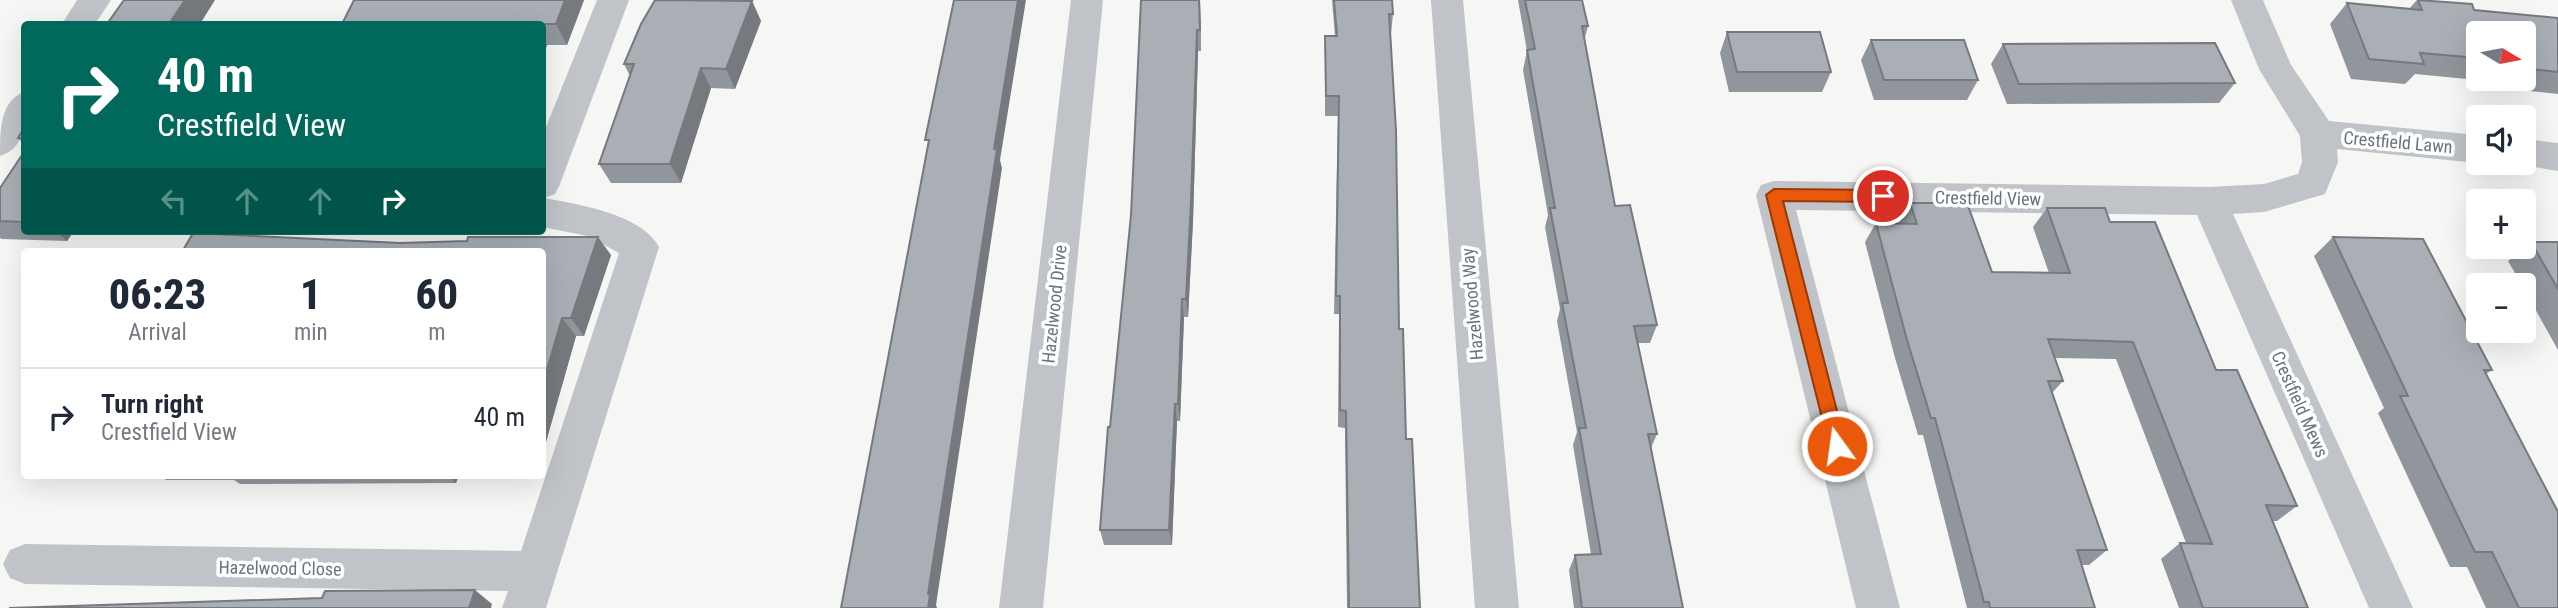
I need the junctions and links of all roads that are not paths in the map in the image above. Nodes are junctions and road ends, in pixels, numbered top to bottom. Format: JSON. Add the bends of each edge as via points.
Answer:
{"nodes":[{"id":1,"x":95,"y":0,"type":"edge"},
{"id":2,"x":613,"y":0,"type":"edge"},
{"id":3,"x":1087,"y":0,"type":"edge"},
{"id":4,"x":1447,"y":0,"type":"edge"},
{"id":5,"x":2247,"y":0,"type":"edge"},
{"id":6,"x":80,"y":21,"type":"edge"},
{"id":7,"x":21,"y":110,"type":"edge"},
{"id":8,"x":2318,"y":134,"type":"junction"},
{"id":9,"x":0,"y":142,"type":"edge"},
{"id":10,"x":2466,"y":148,"type":"edge"},
{"id":11,"x":2536,"y":154,"type":"edge"},
{"id":12,"x":2558,"y":157,"type":"edge"},
{"id":13,"x":546,"y":174,"type":"edge"},
{"id":14,"x":2209,"y":201,"type":"junction"},
{"id":15,"x":546,"y":213,"type":"edge"},
{"id":16,"x":25,"y":564,"type":"dead end"},
{"id":17,"x":530,"y":590,"type":"edge"},
{"id":18,"x":1021,"y":608,"type":"edge"},
{"id":19,"x":1497,"y":608,"type":"edge"},
{"id":20,"x":1878,"y":608,"type":"edge"},
{"id":21,"x":2391,"y":608,"type":"edge"}],
"edges":[{"from":1,"to":6,"type":"street"},
{"from":2,"to":13,"type":"street"},
{"from":3,"to":18,"type":"street","name":"Hazelwood Drive"},
{"from":4,"to":19,"type":"street","name":"Hazelwood Way"},
{"from":5,"to":8,"type":"street","via":[[2276,69]]},
{"from":7,"to":9,"type":"street"},
{"from":8,"to":10,"type":"street","name":"Crestfield Lawn"},
{"from":8,"to":14,"type":"street","via":[[2320,162],[2312,184],[2264,198]]},
{"from":11,"to":12,"type":"street"},
{"from":14,"to":20,"type":"street","name":"Crestfield View","via":[[1774,195]]},
{"from":14,"to":21,"type":"street","name":"Crestfield Mews"},
{"from":15,"to":17,"type":"street","name":"Hazelwood Close","via":[[596,223],[640,247]]},
{"from":16,"to":17,"type":"street","name":"Hazelwood Close"}]}
